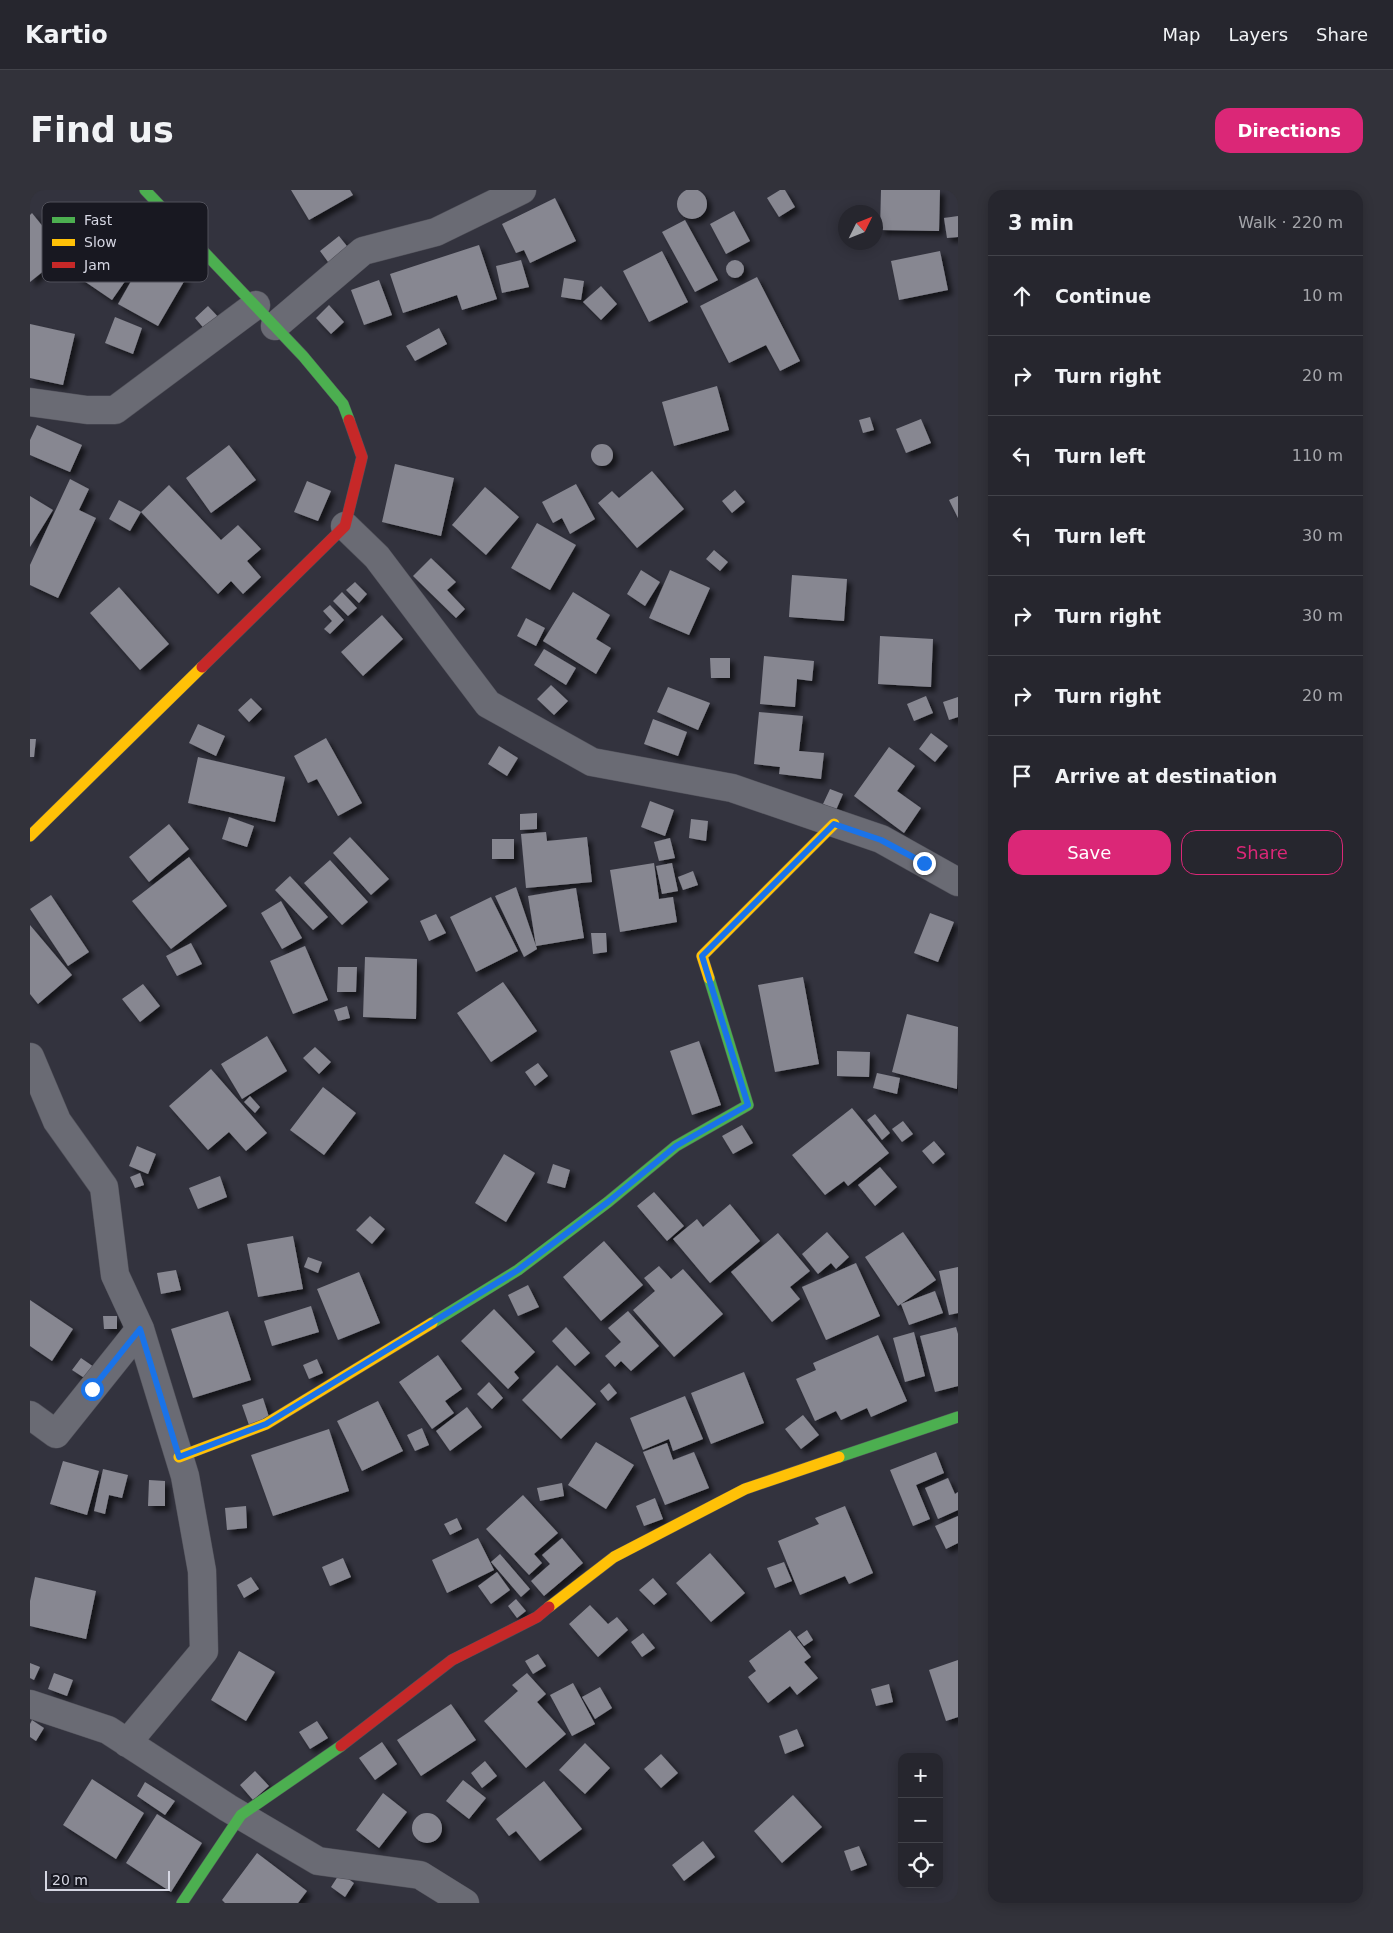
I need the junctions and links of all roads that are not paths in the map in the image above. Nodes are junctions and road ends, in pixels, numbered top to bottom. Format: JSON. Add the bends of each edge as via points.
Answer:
{"nodes":[{"id":1,"x":145,"y":190,"type":"edge"},
{"id":2,"x":522,"y":190,"type":"edge"},
{"id":3,"x":157,"y":202,"type":"edge"},
{"id":4,"x":208,"y":255,"type":"edge"},
{"id":5,"x":256,"y":305,"type":"junction"},
{"id":6,"x":275,"y":326,"type":"junction"},
{"id":7,"x":30,"y":402,"type":"edge"},
{"id":8,"x":345,"y":526,"type":"junction"},
{"id":9,"x":834,"y":824,"type":"junction"},
{"id":10,"x":30,"y":836,"type":"edge"},
{"id":11,"x":958,"y":882,"type":"edge"},
{"id":12,"x":30,"y":1057,"type":"edge"},
{"id":13,"x":140,"y":1329,"type":"junction"},
{"id":14,"x":30,"y":1415,"type":"edge"},
{"id":15,"x":958,"y":1417,"type":"edge"},
{"id":16,"x":179,"y":1457,"type":"junction"},
{"id":17,"x":30,"y":1704,"type":"edge"},
{"id":18,"x":127,"y":1742,"type":"junction"},
{"id":19,"x":241,"y":1815,"type":"junction"},
{"id":20,"x":182,"y":1903,"type":"edge"},
{"id":21,"x":465,"y":1903,"type":"edge"}],
"edges":[{"from":1,"to":3,"type":"street"},
{"from":2,"to":6,"type":"street","via":[[436,232],[363,251]]},
{"from":4,"to":5,"type":"street"},
{"from":5,"to":6,"type":"street"},
{"from":5,"to":7,"type":"street","via":[[115,410],[87,410]]},
{"from":6,"to":8,"type":"street","via":[[343,404],[362,457]]},
{"from":8,"to":9,"type":"street","via":[[377,557],[488,704],[592,762],[732,788]]},
{"from":8,"to":10,"type":"street"},
{"from":9,"to":11,"type":"street","via":[[881,840]]},
{"from":9,"to":16,"type":"street","via":[[702,956],[748,1105],[676,1146],[518,1270],[266,1424]]},
{"from":12,"to":13,"type":"street","via":[[58,1121],[104,1187],[116,1275]]},
{"from":13,"to":14,"type":"street","via":[[56,1434]]},
{"from":13,"to":16,"type":"street"},
{"from":15,"to":19,"type":"street","via":[[745,1489],[614,1557],[537,1617],[452,1660],[324,1759]]},
{"from":16,"to":18,"type":"street","via":[[202,1571],[204,1651]]},
{"from":17,"to":18,"type":"street","via":[[108,1730]]},
{"from":18,"to":19,"type":"street"},
{"from":19,"to":20,"type":"street"},
{"from":19,"to":21,"type":"street","via":[[318,1861],[420,1875]]}]}
